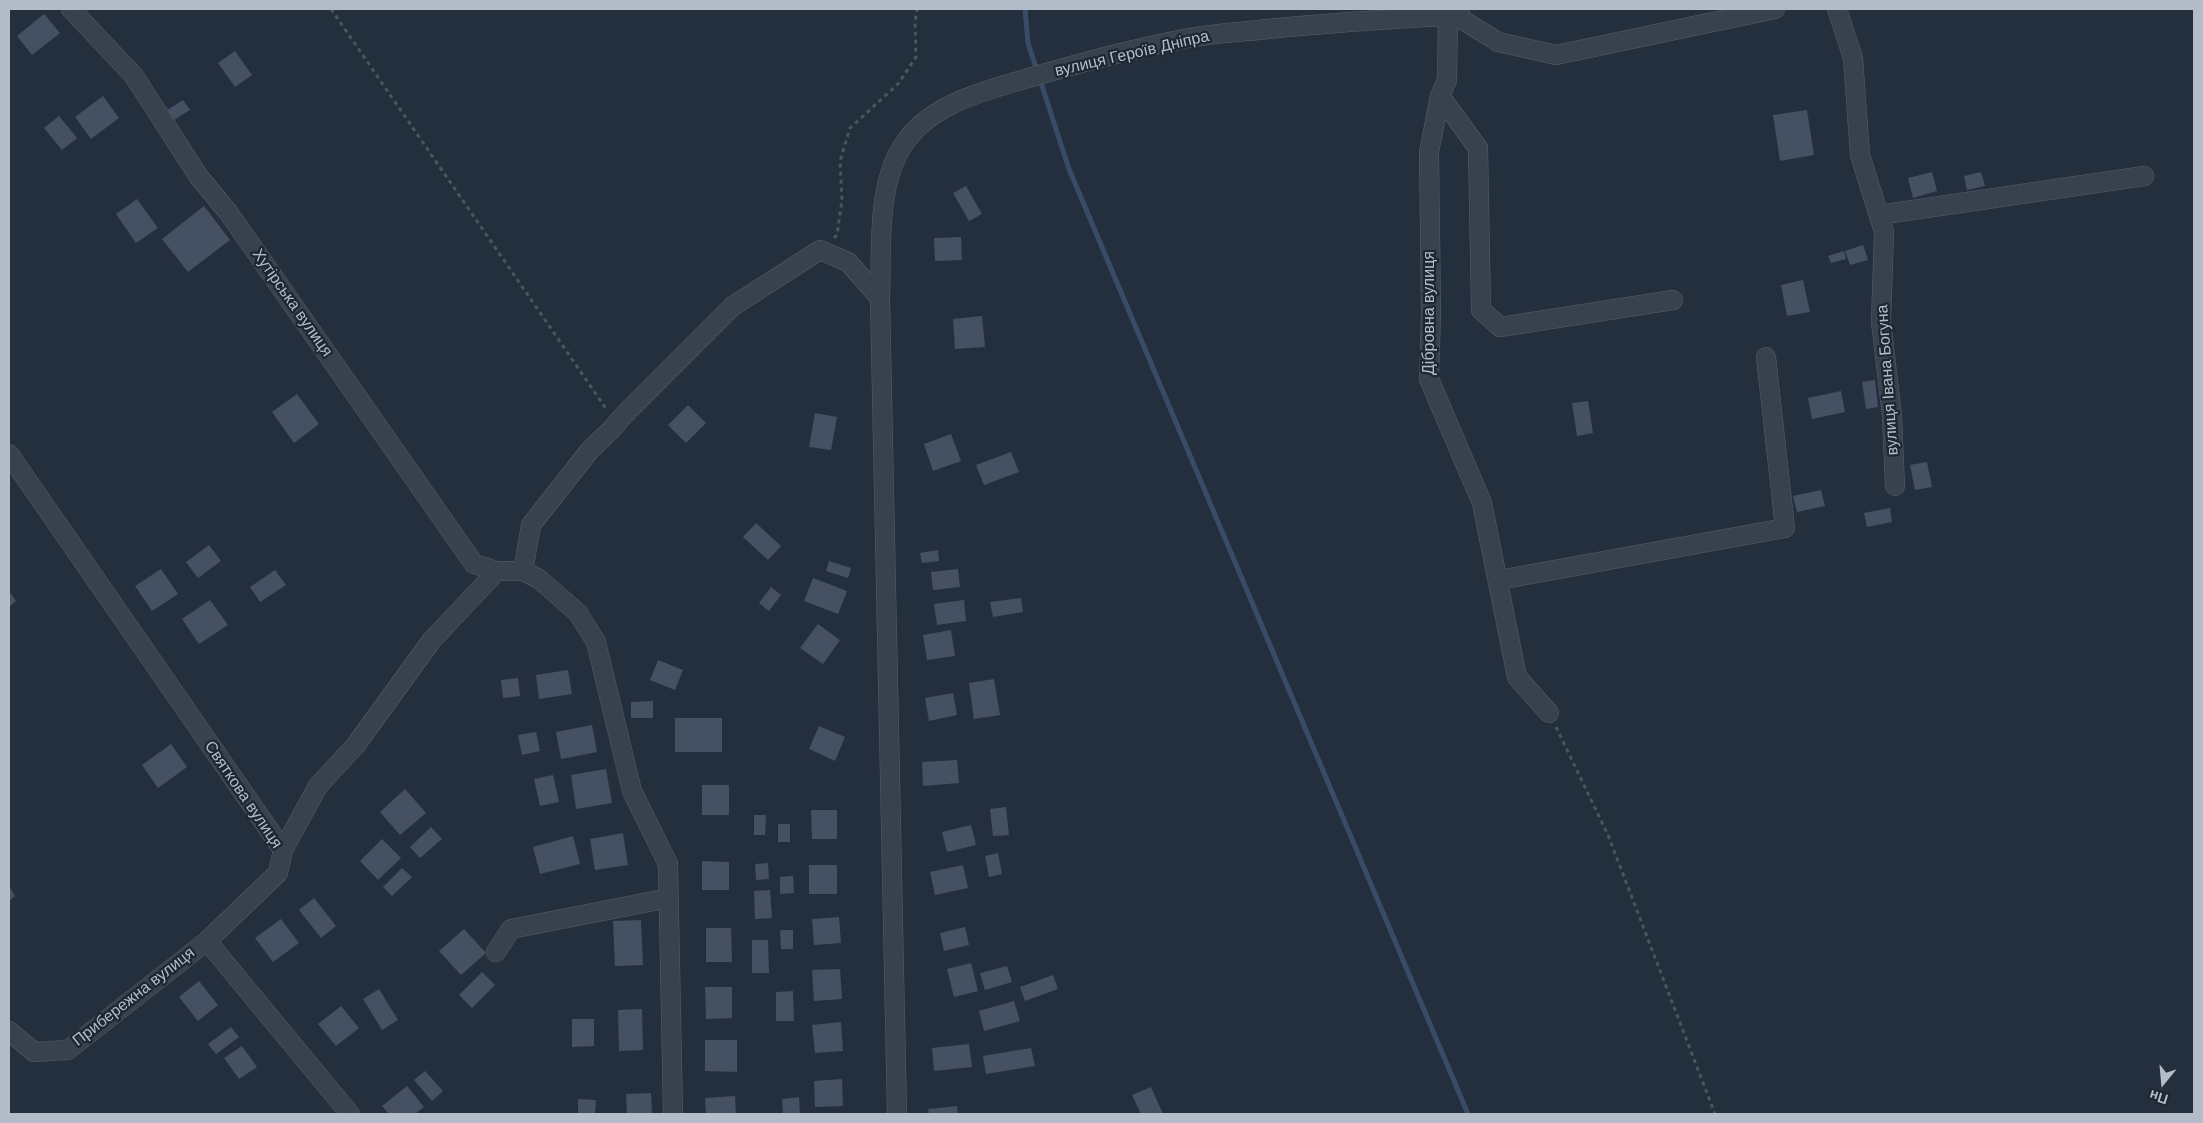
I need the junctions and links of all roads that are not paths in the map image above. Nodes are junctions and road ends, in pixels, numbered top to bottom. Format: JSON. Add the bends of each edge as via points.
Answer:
{"nodes":[{"id":1,"x":71,"y":9,"type":"edge"},
{"id":2,"x":1775,"y":9,"type":"edge"},
{"id":3,"x":1837,"y":9,"type":"edge"},
{"id":4,"x":1454,"y":13,"type":"edge"},
{"id":5,"x":1440,"y":96,"type":"junction"},
{"id":6,"x":2144,"y":176,"type":"dead end"},
{"id":7,"x":1879,"y":214,"type":"junction"},
{"id":8,"x":880,"y":298,"type":"junction"},
{"id":9,"x":1673,"y":300,"type":"dead end"},
{"id":10,"x":1766,"y":357,"type":"dead end"},
{"id":11,"x":9,"y":454,"type":"edge"},
{"id":12,"x":1895,"y":486,"type":"dead end"},
{"id":13,"x":497,"y":571,"type":"junction"},
{"id":14,"x":531,"y":575,"type":"junction"},
{"id":15,"x":1499,"y":580,"type":"junction"},
{"id":16,"x":1549,"y":714,"type":"road end"},
{"id":17,"x":283,"y":850,"type":"junction"},
{"id":18,"x":669,"y":898,"type":"junction"},
{"id":19,"x":206,"y":941,"type":"junction"},
{"id":20,"x":496,"y":952,"type":"dead end"},
{"id":21,"x":9,"y":1031,"type":"edge"},
{"id":22,"x":350,"y":1114,"type":"edge"},
{"id":23,"x":673,"y":1114,"type":"edge"},
{"id":24,"x":897,"y":1114,"type":"edge"}],
"edges":[{"from":1,"to":13,"type":"street","name":"Хутірська вулиця","via":[[134,76],[199,177],[228,212],[474,564]]},
{"from":2,"to":4,"type":"street","via":[[1556,55],[1498,42]]},
{"from":3,"to":7,"type":"street","name":"вулиця Івана Богуна","via":[[1853,58],[1860,154]]},
{"from":4,"to":5,"type":"street","name":"Дібровна вулиця","via":[[1447,80]]},
{"from":4,"to":8,"type":"street","name":"вулиця Героїв Дніпра","via":[[1189,38],[1068,67],[983,92],[936,112],[902,147],[892,168],[884,203]]},
{"from":5,"to":9,"type":"street","via":[[1478,148],[1481,310],[1500,327]]},
{"from":5,"to":15,"type":"street","name":"Дібровна вулиця","via":[[1429,152],[1429,379],[1482,503]]},
{"from":6,"to":7,"type":"street"},
{"from":7,"to":12,"type":"street","name":"вулиця Івана Богуна","via":[[1884,232],[1881,322],[1892,416]]},
{"from":8,"to":14,"type":"street","via":[[848,262],[820,250],[733,306],[590,450],[531,525]]},
{"from":8,"to":24,"type":"street","name":"вулиця Героїв Дніпра"},
{"from":10,"to":15,"type":"street","via":[[1785,528]]},
{"from":11,"to":17,"type":"street","name":"Святкова вулиця"},
{"from":13,"to":14,"type":"street","name":"Хутірська вулиця"},
{"from":13,"to":17,"type":"street","via":[[432,640],[355,746],[318,786]]},
{"from":14,"to":18,"type":"street","via":[[578,613],[596,642],[632,792],[668,864]]},
{"from":15,"to":16,"type":"street","name":"Дібровна вулиця","via":[[1517,677]]},
{"from":17,"to":19,"type":"street","name":"Святкова вулиця","via":[[278,873]]},
{"from":18,"to":20,"type":"street","via":[[511,929]]},
{"from":18,"to":23,"type":"street"},
{"from":19,"to":21,"type":"street","name":"Прибережна вулиця","via":[[68,1050],[34,1052]]},
{"from":19,"to":22,"type":"street"}]}
